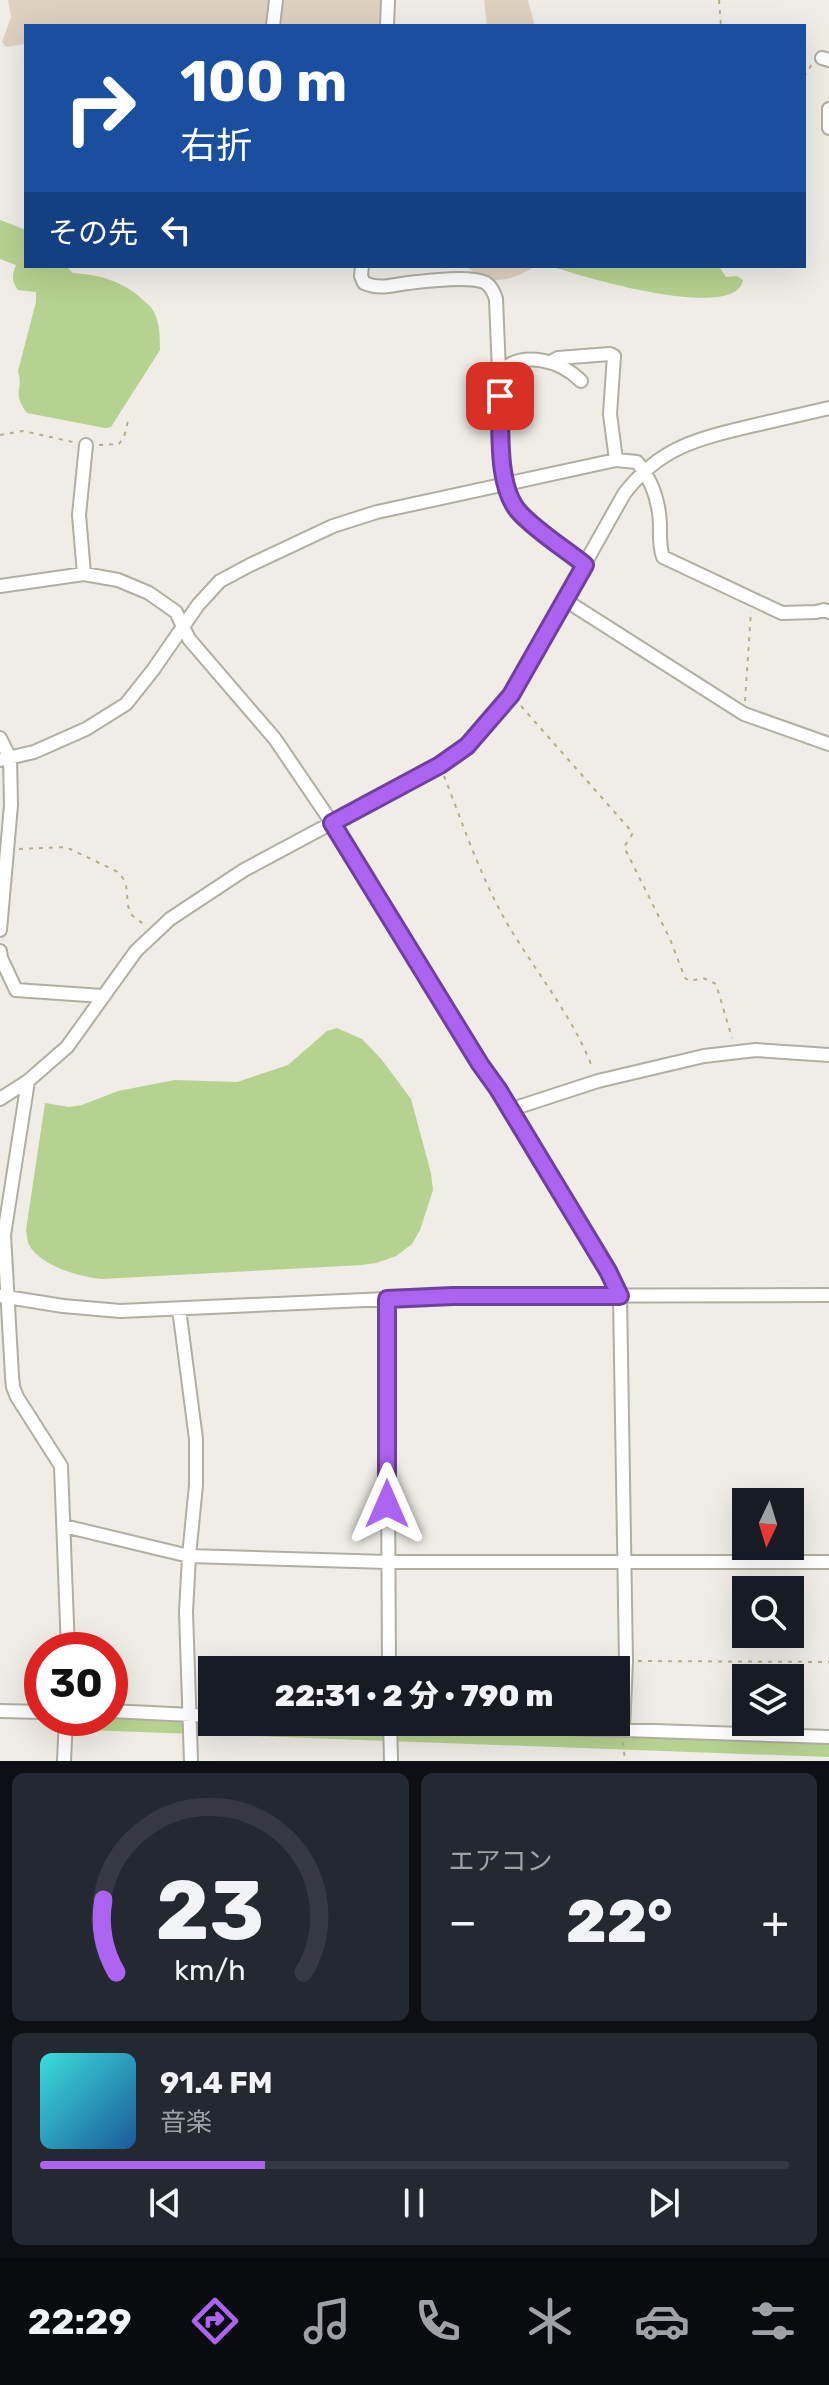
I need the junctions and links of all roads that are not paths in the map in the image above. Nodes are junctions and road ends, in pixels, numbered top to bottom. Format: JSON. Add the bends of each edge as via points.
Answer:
{"nodes":[{"id":1,"x":276,"y":0,"type":"edge"},
{"id":2,"x":388,"y":0,"type":"edge"},
{"id":3,"x":273,"y":24,"type":"edge"},
{"id":4,"x":387,"y":24,"type":"edge"},
{"id":5,"x":829,"y":109,"type":"edge"},
{"id":6,"x":829,"y":128,"type":"edge"},
{"id":7,"x":362,"y":268,"type":"edge"},
{"id":8,"x":551,"y":362,"type":"junction"},
{"id":9,"x":499,"y":372,"type":"junction"},
{"id":10,"x":581,"y":381,"type":"dead end"},
{"id":11,"x":829,"y":408,"type":"edge"},
{"id":12,"x":86,"y":445,"type":"road end"},
{"id":13,"x":616,"y":460,"type":"junction"},
{"id":14,"x":644,"y":470,"type":"junction"},
{"id":15,"x":506,"y":484,"type":"junction"},
{"id":16,"x":585,"y":565,"type":"junction"},
{"id":17,"x":84,"y":574,"type":"junction"},
{"id":18,"x":0,"y":586,"type":"edge"},
{"id":19,"x":565,"y":600,"type":"junction"},
{"id":20,"x":829,"y":612,"type":"edge"},
{"id":21,"x":183,"y":626,"type":"junction"},
{"id":22,"x":0,"y":738,"type":"edge"},
{"id":23,"x":829,"y":744,"type":"edge"},
{"id":24,"x":5,"y":759,"type":"edge"},
{"id":25,"x":332,"y":823,"type":"junction"},
{"id":26,"x":0,"y":930,"type":"edge"},
{"id":27,"x":0,"y":951,"type":"edge"},
{"id":28,"x":102,"y":996,"type":"junction"},
{"id":29,"x":829,"y":1055,"type":"edge"},
{"id":30,"x":28,"y":1081,"type":"junction"},
{"id":31,"x":0,"y":1099,"type":"edge"},
{"id":32,"x":509,"y":1110,"type":"junction"},
{"id":33,"x":829,"y":1295,"type":"edge"},
{"id":34,"x":620,"y":1296,"type":"junction"},
{"id":35,"x":4,"y":1297,"type":"edge"},
{"id":36,"x":387,"y":1299,"type":"junction"},
{"id":37,"x":179,"y":1309,"type":"junction"},
{"id":38,"x":64,"y":1526,"type":"junction"},
{"id":39,"x":189,"y":1556,"type":"junction"},
{"id":40,"x":623,"y":1561,"type":"junction"},
{"id":41,"x":387,"y":1562,"type":"junction"},
{"id":42,"x":829,"y":1562,"type":"edge"},
{"id":43,"x":67,"y":1632,"type":"edge"},
{"id":44,"x":389,"y":1656,"type":"edge"},
{"id":45,"x":626,"y":1656,"type":"edge"},
{"id":46,"x":0,"y":1711,"type":"edge"},
{"id":47,"x":24,"y":1712,"type":"edge"},
{"id":48,"x":128,"y":1714,"type":"edge"},
{"id":49,"x":198,"y":1720,"type":"edge"},
{"id":50,"x":189,"y":1722,"type":"junction"},
{"id":51,"x":630,"y":1730,"type":"edge"},
{"id":52,"x":65,"y":1736,"type":"edge"},
{"id":53,"x":390,"y":1736,"type":"edge"},
{"id":54,"x":829,"y":1737,"type":"edge"},
{"id":55,"x":64,"y":1761,"type":"edge"},
{"id":56,"x":191,"y":1761,"type":"edge"},
{"id":57,"x":391,"y":1761,"type":"edge"}],
"edges":[{"from":1,"to":3,"type":"street"},
{"from":2,"to":4,"type":"street"},
{"from":5,"to":6,"type":"street"},
{"from":7,"to":9,"type":"street","via":[[364,283],[373,287],[485,283],[496,299]]},
{"from":8,"to":9,"type":"street","via":[[515,361]]},
{"from":8,"to":10,"type":"street"},
{"from":8,"to":13,"type":"street","via":[[614,356],[610,414]]},
{"from":9,"to":15,"type":"street"},
{"from":11,"to":14,"type":"street","via":[[699,438]]},
{"from":12,"to":17,"type":"street","via":[[79,515]]},
{"from":13,"to":14,"type":"street","via":[[637,462]]},
{"from":13,"to":15,"type":"street"},
{"from":14,"to":16,"type":"street","via":[[624,494]]},
{"from":14,"to":20,"type":"street","via":[[660,517],[663,557],[782,613]]},
{"from":15,"to":16,"type":"street","via":[[520,513]]},
{"from":15,"to":21,"type":"street","via":[[333,526],[220,581]]},
{"from":16,"to":19,"type":"street"},
{"from":17,"to":18,"type":"street"},
{"from":17,"to":21,"type":"street","via":[[149,593],[176,612]]},
{"from":19,"to":23,"type":"street","via":[[744,714]]},
{"from":19,"to":25,"type":"street","via":[[511,695],[467,746]]},
{"from":21,"to":24,"type":"street","via":[[126,704],[86,729]]},
{"from":21,"to":25,"type":"street","via":[[275,739]]},
{"from":22,"to":24,"type":"street"},
{"from":24,"to":26,"type":"street","via":[[11,805]]},
{"from":25,"to":28,"type":"street","via":[[209,891],[153,933]]},
{"from":25,"to":32,"type":"street"},
{"from":27,"to":28,"type":"street","via":[[16,990]]},
{"from":28,"to":30,"type":"street","via":[[67,1047]]},
{"from":29,"to":32,"type":"street","via":[[756,1050],[704,1056],[598,1081]]},
{"from":30,"to":31,"type":"street"},
{"from":30,"to":35,"type":"street","via":[[4,1235]]},
{"from":32,"to":34,"type":"street"},
{"from":33,"to":34,"type":"street"},
{"from":34,"to":36,"type":"street"},
{"from":34,"to":40,"type":"street"},
{"from":35,"to":37,"type":"street","via":[[120,1311]]},
{"from":35,"to":38,"type":"street","via":[[13,1387],[61,1466]]},
{"from":36,"to":37,"type":"street"},
{"from":36,"to":41,"type":"street"},
{"from":37,"to":39,"type":"street","via":[[196,1439]]},
{"from":38,"to":39,"type":"street"},
{"from":38,"to":43,"type":"street"},
{"from":39,"to":41,"type":"street"},
{"from":39,"to":50,"type":"street"},
{"from":40,"to":41,"type":"street"},
{"from":40,"to":42,"type":"street"},
{"from":40,"to":45,"type":"street"},
{"from":41,"to":44,"type":"street"},
{"from":46,"to":47,"type":"street"},
{"from":48,"to":50,"type":"street"},
{"from":49,"to":50,"type":"street"},
{"from":50,"to":56,"type":"street"},
{"from":51,"to":54,"type":"street"},
{"from":52,"to":55,"type":"street"},
{"from":53,"to":57,"type":"street"}]}
